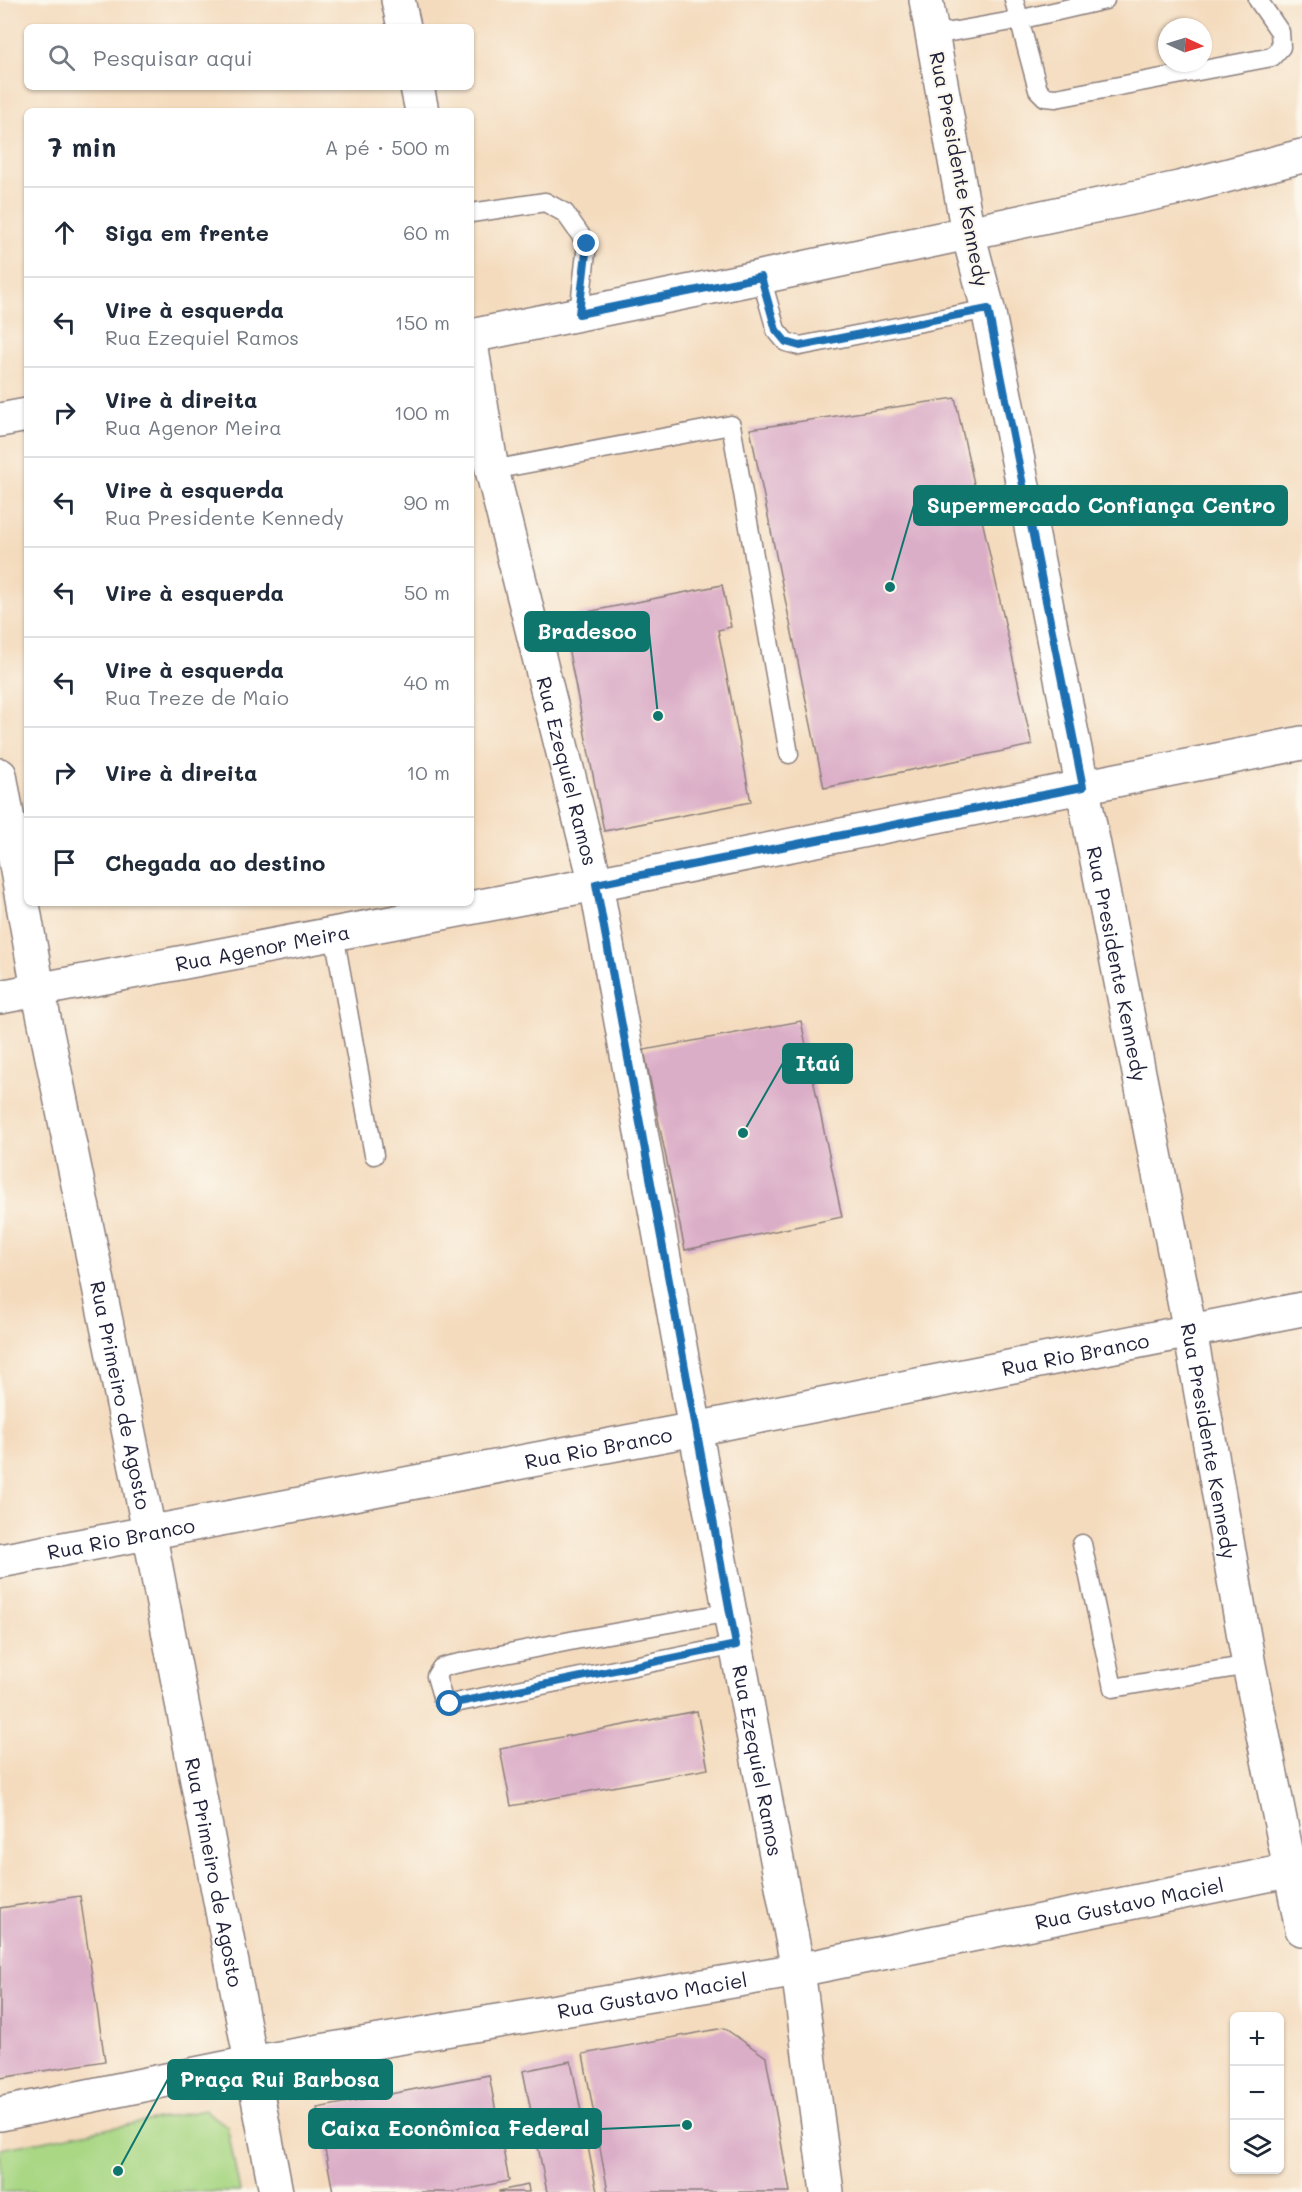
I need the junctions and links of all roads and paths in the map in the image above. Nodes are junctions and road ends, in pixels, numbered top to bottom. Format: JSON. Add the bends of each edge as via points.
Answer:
{"nodes":[{"id":1,"x":398,"y":0,"type":"edge"},
{"id":2,"x":926,"y":0,"type":"edge"},
{"id":3,"x":1014,"y":0,"type":"edge"},
{"id":4,"x":1106,"y":0,"type":"edge"},
{"id":5,"x":1258,"y":0,"type":"edge"},
{"id":6,"x":1018,"y":20,"type":"junction"},
{"id":7,"x":403,"y":24,"type":"edge"},
{"id":8,"x":934,"y":35,"type":"junction"},
{"id":9,"x":418,"y":90,"type":"edge"},
{"id":10,"x":421,"y":108,"type":"edge"},
{"id":11,"x":1302,"y":156,"type":"edge"},
{"id":12,"x":474,"y":213,"type":"edge"},
{"id":13,"x":968,"y":233,"type":"junction"},
{"id":14,"x":761,"y":277,"type":"junction"},
{"id":15,"x":988,"y":309,"type":"junction"},
{"id":16,"x":579,"y":314,"type":"junction"},
{"id":17,"x":474,"y":335,"type":"edge"},
{"id":18,"x":474,"y":362,"type":"edge"},
{"id":19,"x":24,"y":416,"type":"edge"},
{"id":20,"x":0,"y":420,"type":"edge"},
{"id":21,"x":492,"y":470,"type":"junction"},
{"id":22,"x":1302,"y":743,"type":"edge"},
{"id":23,"x":789,"y":754,"type":"dead end"},
{"id":24,"x":0,"y":775,"type":"edge"},
{"id":25,"x":1083,"y":787,"type":"junction"},
{"id":26,"x":596,"y":884,"type":"junction"},
{"id":27,"x":334,"y":934,"type":"junction"},
{"id":28,"x":38,"y":989,"type":"junction"},
{"id":29,"x":0,"y":997,"type":"edge"},
{"id":30,"x":374,"y":1155,"type":"dead end"},
{"id":31,"x":1302,"y":1309,"type":"edge"},
{"id":32,"x":1190,"y":1331,"type":"junction"},
{"id":33,"x":695,"y":1429,"type":"junction"},
{"id":34,"x":149,"y":1531,"type":"junction"},
{"id":35,"x":1082,"y":1544,"type":"dead end"},
{"id":36,"x":0,"y":1561,"type":"edge"},
{"id":37,"x":730,"y":1612,"type":"junction"},
{"id":38,"x":736,"y":1645,"type":"junction"},
{"id":39,"x":1249,"y":1665,"type":"junction"},
{"id":40,"x":1296,"y":1870,"type":"edge"},
{"id":41,"x":1302,"y":1929,"type":"edge"},
{"id":42,"x":798,"y":1970,"type":"junction"},
{"id":43,"x":250,"y":2063,"type":"junction"},
{"id":44,"x":0,"y":2114,"type":"edge"},
{"id":45,"x":276,"y":2192,"type":"edge"},
{"id":46,"x":827,"y":2192,"type":"edge"}],
"edges":[{"from":1,"to":7,"type":"street"},
{"from":2,"to":8,"type":"street","name":"Rua Presidente Kennedy"},
{"from":3,"to":6,"type":"lane"},
{"from":4,"to":6,"type":"lane"},
{"from":5,"to":6,"type":"lane","via":[[1280,32],[1281,47],[1272,57],[1056,98],[1045,97],[1038,90]]},
{"from":6,"to":8,"type":"lane"},
{"from":8,"to":13,"type":"street","name":"Rua Presidente Kennedy"},
{"from":9,"to":10,"type":"street"},
{"from":11,"to":13,"type":"street","via":[[1179,188]]},
{"from":12,"to":16,"type":"lane","via":[[545,201],[566,213],[587,244]]},
{"from":13,"to":14,"type":"street"},
{"from":13,"to":15,"type":"street","name":"Rua Presidente Kennedy"},
{"from":14,"to":15,"type":"lane","via":[[776,330],[786,342],[800,346]]},
{"from":14,"to":16,"type":"street"},
{"from":15,"to":25,"type":"street","name":"Rua Presidente Kennedy"},
{"from":16,"to":17,"type":"street"},
{"from":18,"to":21,"type":"street","name":"Rua Ezequiel Ramos"},
{"from":19,"to":20,"type":"street"},
{"from":21,"to":23,"type":"lane","via":[[731,425]]},
{"from":21,"to":26,"type":"street","name":"Rua Ezequiel Ramos"},
{"from":22,"to":25,"type":"street","name":"Rua Agenor Meira"},
{"from":24,"to":28,"type":"street","name":"Rua Primeiro de Agosto"},
{"from":25,"to":26,"type":"street","name":"Rua Agenor Meira"},
{"from":25,"to":32,"type":"street","name":"Rua Presidente Kennedy"},
{"from":26,"to":27,"type":"street","name":"Rua Agenor Meira"},
{"from":26,"to":33,"type":"street","name":"Rua Ezequiel Ramos"},
{"from":27,"to":28,"type":"street","name":"Rua Agenor Meira"},
{"from":27,"to":30,"type":"lane"},
{"from":28,"to":29,"type":"street","name":"Rua Agenor Meira"},
{"from":28,"to":34,"type":"street","name":"Rua Primeiro de Agosto"},
{"from":31,"to":32,"type":"street","name":"Rua Rio Branco"},
{"from":32,"to":33,"type":"street","name":"Rua Rio Branco"},
{"from":32,"to":39,"type":"street","name":"Rua Presidente Kennedy"},
{"from":33,"to":34,"type":"street","name":"Rua Rio Branco"},
{"from":33,"to":37,"type":"street","name":"Rua Ezequiel Ramos"},
{"from":34,"to":36,"type":"street","name":"Rua Rio Branco"},
{"from":34,"to":43,"type":"street","name":"Rua Primeiro de Agosto"},
{"from":35,"to":39,"type":"lane","via":[[1113,1688]]},
{"from":37,"to":38,"type":"street","name":"Rua Ezequiel Ramos"},
{"from":37,"to":38,"type":"lane","via":[[450,1665],[441,1668],[436,1676],[443,1700],[450,1704]]},
{"from":38,"to":42,"type":"street","name":"Rua Ezequiel Ramos"},
{"from":39,"to":40,"type":"street","name":"Rua Presidente Kennedy"},
{"from":40,"to":41,"type":"street","name":"Rua Presidente Kennedy"},
{"from":40,"to":42,"type":"street","name":"Rua Gustavo Maciel"},
{"from":42,"to":43,"type":"street","name":"Rua Gustavo Maciel"},
{"from":42,"to":46,"type":"street","name":"Rua Ezequiel Ramos"},
{"from":43,"to":44,"type":"street","name":"Rua Gustavo Maciel"},
{"from":43,"to":45,"type":"street","name":"Rua Primeiro de Agosto"}]}
